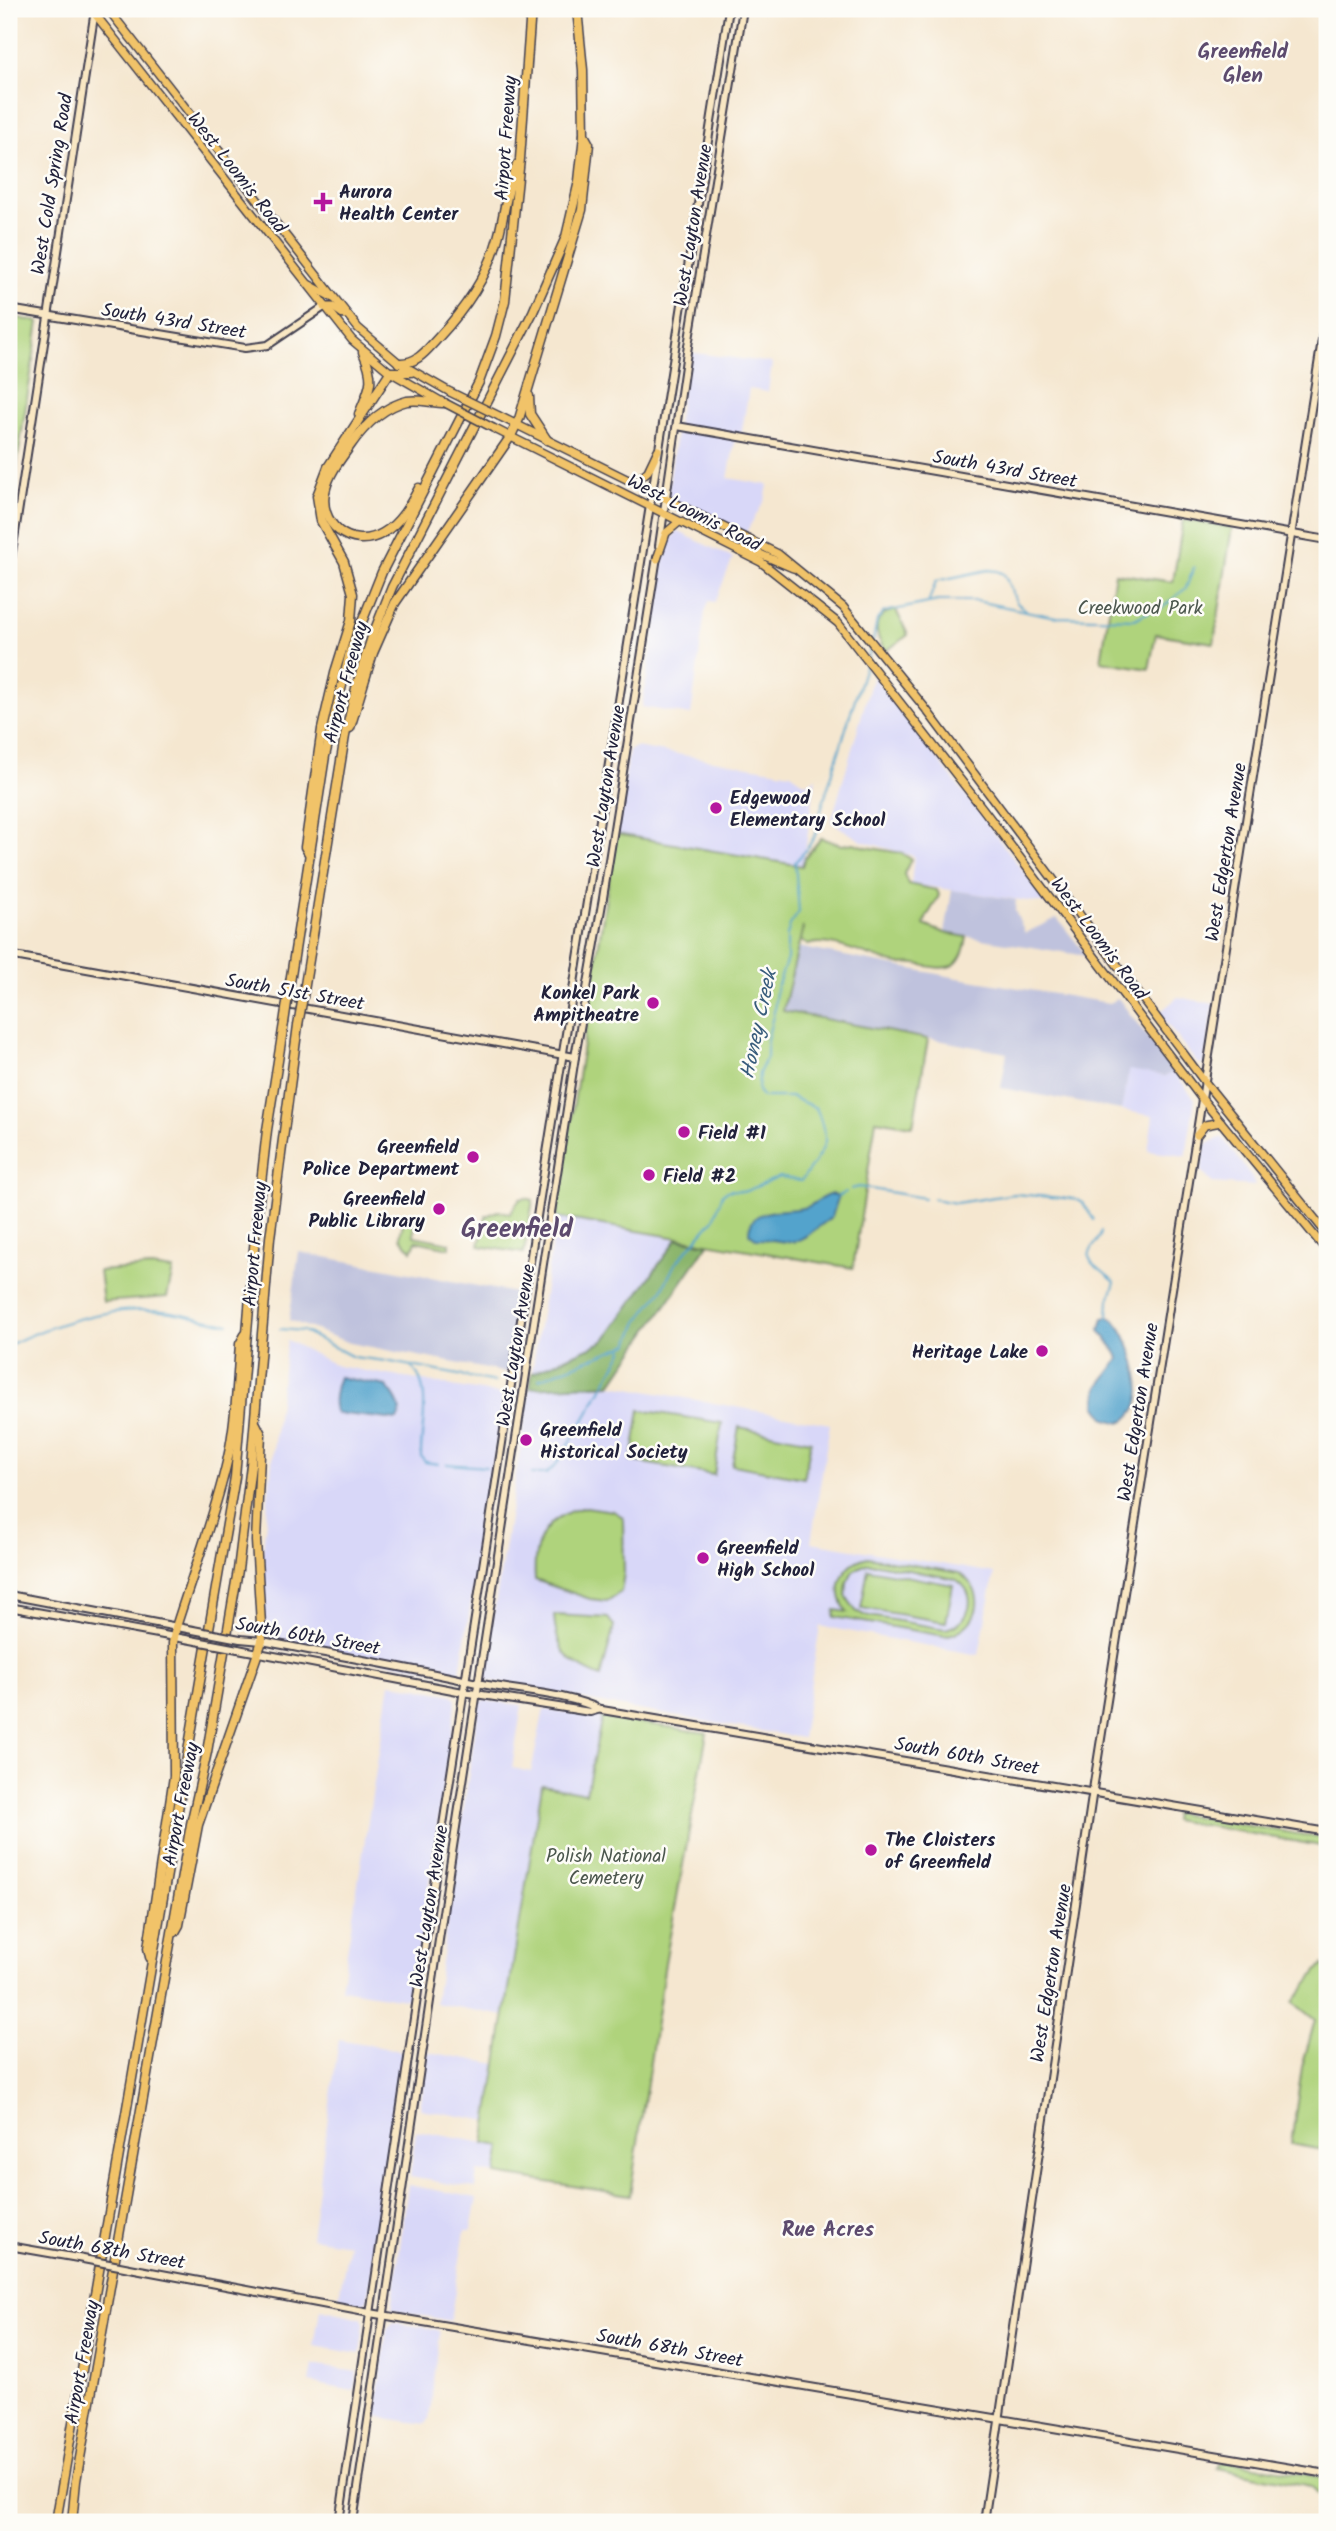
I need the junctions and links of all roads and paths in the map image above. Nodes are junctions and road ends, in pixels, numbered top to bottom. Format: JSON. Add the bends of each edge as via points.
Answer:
{"nodes":[{"id":1,"x":108,"y":9,"type":"edge"},
{"id":2,"x":531,"y":9,"type":"edge"},
{"id":3,"x":577,"y":9,"type":"edge"},
{"id":4,"x":729,"y":9,"type":"edge"},
{"id":5,"x":743,"y":9,"type":"edge"},
{"id":6,"x":93,"y":10,"type":"edge"},
{"id":7,"x":584,"y":135,"type":"junction"},
{"id":8,"x":216,"y":146,"type":"junction"},
{"id":9,"x":206,"y":156,"type":"junction"},
{"id":10,"x":520,"y":159,"type":"junction"},
{"id":11,"x":300,"y":277,"type":"junction"},
{"id":12,"x":334,"y":298,"type":"junction"},
{"id":13,"x":324,"y":307,"type":"junction"},
{"id":14,"x":1327,"y":308,"type":"edge"},
{"id":15,"x":9,"y":309,"type":"edge"},
{"id":16,"x":46,"y":315,"type":"junction"},
{"id":17,"x":353,"y":322,"type":"junction"},
{"id":18,"x":363,"y":352,"type":"junction"},
{"id":19,"x":399,"y":363,"type":"junction"},
{"id":20,"x":390,"y":372,"type":"junction"},
{"id":21,"x":411,"y":372,"type":"junction"},
{"id":22,"x":529,"y":388,"type":"junction"},
{"id":23,"x":445,"y":403,"type":"junction"},
{"id":24,"x":353,"y":426,"type":"junction"},
{"id":25,"x":516,"y":426,"type":"junction"},
{"id":26,"x":677,"y":426,"type":"junction"},
{"id":27,"x":452,"y":435,"type":"junction"},
{"id":28,"x":511,"y":436,"type":"junction"},
{"id":29,"x":547,"y":440,"type":"junction"},
{"id":30,"x":658,"y":450,"type":"junction"},
{"id":31,"x":634,"y":484,"type":"junction"},
{"id":32,"x":652,"y":493,"type":"junction"},
{"id":33,"x":667,"y":499,"type":"junction"},
{"id":34,"x":649,"y":507,"type":"junction"},
{"id":35,"x":664,"y":514,"type":"junction"},
{"id":36,"x":679,"y":522,"type":"junction"},
{"id":37,"x":1291,"y":534,"type":"junction"},
{"id":38,"x":1327,"y":540,"type":"edge"},
{"id":39,"x":739,"y":551,"type":"junction"},
{"id":40,"x":657,"y":559,"type":"junction"},
{"id":41,"x":796,"y":569,"type":"junction"},
{"id":42,"x":9,"y":572,"type":"edge"},
{"id":43,"x":853,"y":620,"type":"junction"},
{"id":44,"x":843,"y":630,"type":"junction"},
{"id":45,"x":345,"y":736,"type":"junction"},
{"id":46,"x":310,"y":855,"type":"junction"},
{"id":47,"x":1101,"y":944,"type":"junction"},
{"id":48,"x":1091,"y":951,"type":"junction"},
{"id":49,"x":9,"y":956,"type":"edge"},
{"id":50,"x":562,"y":1055,"type":"junction"},
{"id":51,"x":1185,"y":1056,"type":"junction"},
{"id":52,"x":575,"y":1057,"type":"junction"},
{"id":53,"x":1175,"y":1063,"type":"junction"},
{"id":54,"x":1204,"y":1081,"type":"junction"},
{"id":55,"x":1202,"y":1099,"type":"junction"},
{"id":56,"x":1234,"y":1118,"type":"junction"},
{"id":57,"x":1222,"y":1124,"type":"junction"},
{"id":58,"x":1197,"y":1135,"type":"junction"},
{"id":59,"x":1327,"y":1234,"type":"edge"},
{"id":60,"x":1327,"y":1251,"type":"edge"},
{"id":61,"x":247,"y":1332,"type":"junction"},
{"id":62,"x":255,"y":1420,"type":"junction"},
{"id":63,"x":9,"y":1595,"type":"edge"},
{"id":64,"x":9,"y":1606,"type":"edge"},
{"id":65,"x":176,"y":1627,"type":"junction"},
{"id":66,"x":174,"y":1637,"type":"junction"},
{"id":67,"x":262,"y":1641,"type":"junction"},
{"id":68,"x":259,"y":1653,"type":"junction"},
{"id":69,"x":415,"y":1670,"type":"junction"},
{"id":70,"x":465,"y":1680,"type":"junction"},
{"id":71,"x":412,"y":1682,"type":"junction"},
{"id":72,"x":479,"y":1683,"type":"junction"},
{"id":73,"x":521,"y":1690,"type":"junction"},
{"id":74,"x":463,"y":1692,"type":"junction"},
{"id":75,"x":477,"y":1695,"type":"junction"},
{"id":76,"x":519,"y":1701,"type":"junction"},
{"id":77,"x":601,"y":1709,"type":"junction"},
{"id":78,"x":1093,"y":1793,"type":"junction"},
{"id":79,"x":1327,"y":1832,"type":"edge"},
{"id":80,"x":172,"y":1937,"type":"junction"},
{"id":81,"x":151,"y":1964,"type":"junction"},
{"id":82,"x":9,"y":2246,"type":"edge"},
{"id":83,"x":370,"y":2313,"type":"junction"},
{"id":84,"x":384,"y":2315,"type":"junction"},
{"id":85,"x":999,"y":2418,"type":"junction"},
{"id":86,"x":1327,"y":2474,"type":"edge"},
{"id":87,"x":56,"y":2522,"type":"edge"},
{"id":88,"x":72,"y":2522,"type":"edge"},
{"id":89,"x":339,"y":2522,"type":"edge"},
{"id":90,"x":353,"y":2522,"type":"edge"},
{"id":91,"x":984,"y":2522,"type":"edge"}],
"edges":[{"from":1,"to":8,"type":"main road","name":"West Loomis Road"},
{"from":2,"to":10,"type":"highway","name":"Airport Freeway"},
{"from":3,"to":7,"type":"highway","name":"Airport Freeway"},
{"from":4,"to":30,"type":"main road","name":"West Layton Avenue"},
{"from":5,"to":26,"type":"main road","name":"West Layton Avenue"},
{"from":6,"to":9,"type":"main road","name":"West Loomis Road"},
{"from":6,"to":16,"type":"main road","name":"West Cold Spring Road"},
{"from":7,"to":22,"type":"highway","via":[[589,144],[582,210]]},
{"from":7,"to":45,"type":"highway","name":"Airport Freeway","via":[[574,205],[561,249],[392,587],[363,662]]},
{"from":8,"to":9,"type":"main road"},
{"from":8,"to":12,"type":"main road","name":"West Loomis Road"},
{"from":9,"to":11,"type":"main road","name":"West Loomis Road"},
{"from":10,"to":19,"type":"highway","via":[[510,181],[495,250],[470,300],[415,361]]},
{"from":10,"to":27,"type":"highway","name":"Airport Freeway","via":[[505,301],[479,382]]},
{"from":11,"to":12,"type":"main road"},
{"from":11,"to":13,"type":"main road","name":"West Loomis Road"},
{"from":12,"to":17,"type":"main road","name":"West Loomis Road"},
{"from":13,"to":16,"type":"main road","name":"South 43rd Street","via":[[268,345],[245,348]]},
{"from":13,"to":17,"type":"main road","via":[[333,307]]},
{"from":13,"to":18,"type":"main road","name":"West Loomis Road"},
{"from":14,"to":37,"type":"main road","name":"West Edgerton Avenue"},
{"from":15,"to":16,"type":"main road","name":"South 43rd Street"},
{"from":16,"to":42,"type":"main road","name":"West Cold Spring Road"},
{"from":17,"to":19,"type":"main road","name":"West Loomis Road"},
{"from":18,"to":20,"type":"main road","name":"West Loomis Road"},
{"from":18,"to":24,"type":"highway","via":[[371,387]]},
{"from":19,"to":21,"type":"main road","name":"West Loomis Road"},
{"from":20,"to":21,"type":"highway"},
{"from":20,"to":23,"type":"main road","name":"West Loomis Road"},
{"from":20,"to":24,"type":"highway"},
{"from":21,"to":25,"type":"main road","name":"West Loomis Road","bridge":true},
{"from":22,"to":25,"type":"highway"},
{"from":22,"to":29,"type":"highway","via":[[530,414]]},
{"from":23,"to":27,"type":"highway","via":[[408,401],[382,412],[364,427],[325,489],[324,505],[332,526],[361,540],[390,529]]},
{"from":23,"to":28,"type":"main road","name":"West Loomis Road","bridge":true},
{"from":24,"to":46,"type":"highway","via":[[317,496],[321,521],[345,562],[353,594],[351,621],[317,759],[305,847]]},
{"from":25,"to":28,"type":"highway"},
{"from":25,"to":29,"type":"main road","name":"West Loomis Road"},
{"from":26,"to":33,"type":"main road","name":"West Layton Avenue"},
{"from":26,"to":37,"type":"main road","name":"South 43rd Street"},
{"from":27,"to":46,"type":"highway","name":"Airport Freeway","via":[[382,572],[351,652],[333,717]]},
{"from":28,"to":34,"type":"main road","name":"West Loomis Road"},
{"from":28,"to":45,"type":"highway","via":[[395,603]]},
{"from":29,"to":31,"type":"main road","name":"West Loomis Road"},
{"from":30,"to":31,"type":"main road","via":[[648,471]]},
{"from":30,"to":32,"type":"main road","name":"West Layton Avenue"},
{"from":31,"to":32,"type":"main road","name":"West Loomis Road"},
{"from":32,"to":33,"type":"main road","name":"West Loomis Road"},
{"from":32,"to":34,"type":"main road","name":"West Layton Avenue"},
{"from":33,"to":35,"type":"main road","name":"West Layton Avenue"},
{"from":33,"to":41,"type":"main road","name":"West Loomis Road","via":[[778,554]]},
{"from":34,"to":35,"type":"main road","name":"West Loomis Road"},
{"from":34,"to":50,"type":"main road","name":"West Layton Avenue"},
{"from":35,"to":36,"type":"main road","name":"West Loomis Road"},
{"from":35,"to":40,"type":"main road","name":"West Layton Avenue"},
{"from":36,"to":39,"type":"main road","name":"West Loomis Road"},
{"from":36,"to":40,"type":"main road","via":[[666,533]]},
{"from":37,"to":38,"type":"main road","name":"South 43rd Street"},
{"from":37,"to":54,"type":"main road","name":"West Edgerton Avenue"},
{"from":39,"to":41,"type":"main road","via":[[748,549]]},
{"from":39,"to":44,"type":"main road","name":"West Loomis Road","via":[[761,562]]},
{"from":40,"to":52,"type":"main road","name":"West Layton Avenue"},
{"from":41,"to":43,"type":"main road","name":"West Loomis Road"},
{"from":43,"to":44,"type":"main road"},
{"from":43,"to":47,"type":"main road","name":"West Loomis Road","via":[[925,708]]},
{"from":44,"to":48,"type":"main road","name":"West Loomis Road"},
{"from":45,"to":62,"type":"highway","name":"Airport Freeway","bridge":true,"via":[[274,1197]]},
{"from":46,"to":61,"type":"highway","name":"Airport Freeway","bridge":true,"via":[[262,1166]]},
{"from":47,"to":48,"type":"main road"},
{"from":47,"to":51,"type":"main road","name":"West Loomis Road"},
{"from":48,"to":53,"type":"main road","name":"West Loomis Road"},
{"from":49,"to":50,"type":"main road","name":"South 51st Street"},
{"from":50,"to":52,"type":"main road","name":"South 51st Street"},
{"from":50,"to":70,"type":"main road","name":"West Layton Avenue"},
{"from":51,"to":53,"type":"main road"},
{"from":51,"to":54,"type":"main road","name":"West Loomis Road"},
{"from":52,"to":72,"type":"main road","name":"West Layton Avenue"},
{"from":53,"to":55,"type":"main road","name":"West Loomis Road"},
{"from":54,"to":55,"type":"main road","name":"West Edgerton Avenue"},
{"from":54,"to":56,"type":"main road","name":"West Loomis Road"},
{"from":55,"to":57,"type":"main road","name":"West Loomis Road"},
{"from":55,"to":58,"type":"main road","name":"West Edgerton Avenue"},
{"from":56,"to":57,"type":"main road"},
{"from":56,"to":59,"type":"main road","name":"West Loomis Road"},
{"from":57,"to":58,"type":"main road","via":[[1205,1125]]},
{"from":57,"to":60,"type":"main road","name":"West Loomis Road"},
{"from":58,"to":78,"type":"main road","name":"West Edgerton Avenue"},
{"from":61,"to":65,"type":"highway","via":[[240,1344],[227,1461]]},
{"from":61,"to":81,"type":"highway","name":"Airport Freeway","via":[[235,1477]]},
{"from":62,"to":67,"type":"highway","via":[[261,1434],[256,1541]]},
{"from":62,"to":80,"type":"highway","name":"Airport Freeway","via":[[238,1570]]},
{"from":63,"to":65,"type":"main road","name":"South 60th Street"},
{"from":64,"to":66,"type":"main road","name":"South 60th Street"},
{"from":65,"to":66,"type":"highway"},
{"from":65,"to":67,"type":"main road","name":"South 60th Street","bridge":true},
{"from":66,"to":68,"type":"main road","name":"South 60th Street","bridge":true},
{"from":66,"to":81,"type":"highway","via":[[174,1776],[148,1948]]},
{"from":67,"to":68,"type":"highway"},
{"from":67,"to":69,"type":"main road","name":"South 60th Street"},
{"from":68,"to":71,"type":"main road","name":"South 60th Street"},
{"from":68,"to":80,"type":"highway","via":[[198,1825],[179,1925]]},
{"from":69,"to":70,"type":"main road","name":"South 60th Street"},
{"from":69,"to":71,"type":"main road"},
{"from":70,"to":72,"type":"main road","name":"South 60th Street"},
{"from":70,"to":74,"type":"main road","name":"West Layton Avenue"},
{"from":71,"to":74,"type":"main road","name":"South 60th Street"},
{"from":72,"to":73,"type":"main road","name":"South 60th Street"},
{"from":72,"to":75,"type":"main road","name":"West Layton Avenue"},
{"from":73,"to":76,"type":"main road"},
{"from":73,"to":77,"type":"main road","name":"South 60th Street"},
{"from":74,"to":75,"type":"main road","name":"South 60th Street"},
{"from":74,"to":83,"type":"main road","name":"West Layton Avenue"},
{"from":75,"to":76,"type":"main road","name":"South 60th Street"},
{"from":75,"to":84,"type":"main road","name":"West Layton Avenue"},
{"from":76,"to":77,"type":"main road","name":"South 60th Street","via":[[590,1712]]},
{"from":77,"to":78,"type":"main road","name":"South 60th Street"},
{"from":78,"to":79,"type":"main road","name":"South 60th Street"},
{"from":78,"to":85,"type":"main road","name":"West Edgerton Avenue"},
{"from":80,"to":88,"type":"highway","name":"Airport Freeway"},
{"from":81,"to":87,"type":"highway","name":"Airport Freeway"},
{"from":82,"to":83,"type":"main road","name":"South 68th Street","bridge":true},
{"from":83,"to":84,"type":"main road","name":"South 68th Street"},
{"from":83,"to":89,"type":"main road","name":"West Layton Avenue"},
{"from":84,"to":85,"type":"main road","name":"South 68th Street"},
{"from":84,"to":90,"type":"main road","name":"West Layton Avenue"},
{"from":85,"to":86,"type":"main road","name":"South 68th Street"},
{"from":85,"to":91,"type":"main road","name":"West Edgerton Avenue"}]}
